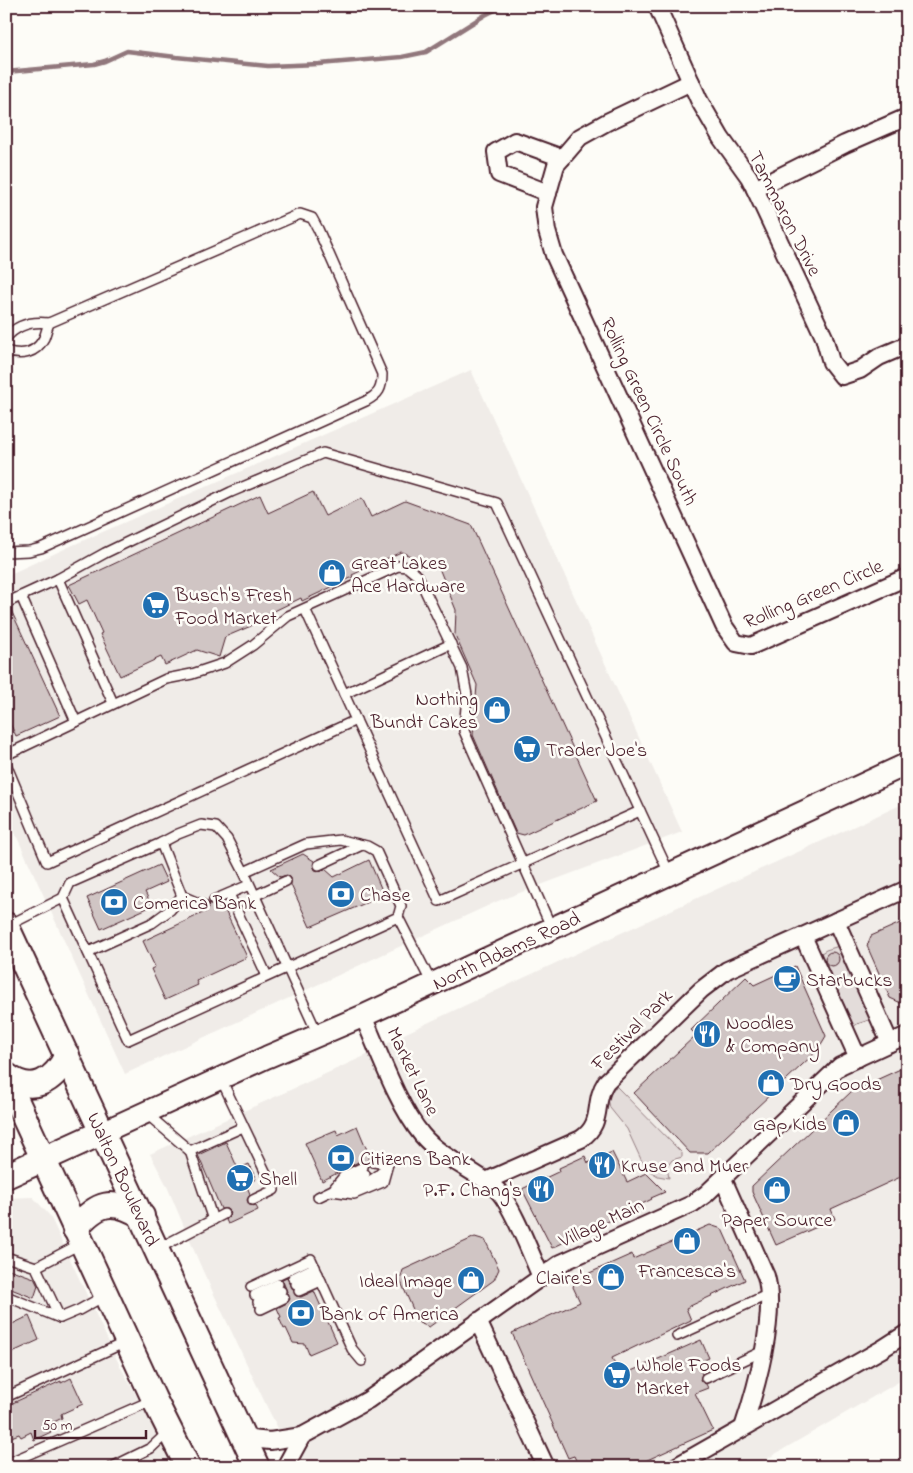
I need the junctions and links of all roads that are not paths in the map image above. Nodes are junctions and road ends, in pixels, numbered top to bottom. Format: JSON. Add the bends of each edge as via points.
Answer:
{"nodes":[{"id":1,"x":657,"y":6,"type":"edge"},
{"id":2,"x":691,"y":82,"type":"junction"},
{"id":3,"x":907,"y":117,"type":"edge"},
{"id":4,"x":562,"y":158,"type":"junction"},
{"id":5,"x":755,"y":189,"type":"junction"},
{"id":6,"x":548,"y":193,"type":"junction"},
{"id":7,"x":49,"y":323,"type":"junction"},
{"id":8,"x":6,"y":338,"type":"edge"},
{"id":9,"x":907,"y":345,"type":"edge"},
{"id":10,"x":6,"y":351,"type":"edge"},
{"id":11,"x":6,"y":552,"type":"edge"},
{"id":12,"x":907,"y":577,"type":"edge"},
{"id":13,"x":58,"y":579,"type":"junction"},
{"id":14,"x":21,"y":596,"type":"junction"},
{"id":15,"x":6,"y":603,"type":"edge"},
{"id":16,"x":305,"y":609,"type":"junction"},
{"id":17,"x":736,"y":643,"type":"joint"},
{"id":18,"x":451,"y":644,"type":"junction"},
{"id":19,"x":344,"y":694,"type":"junction"},
{"id":20,"x":113,"y":703,"type":"junction"},
{"id":21,"x":356,"y":720,"type":"junction"},
{"id":22,"x":76,"y":722,"type":"junction"},
{"id":23,"x":6,"y":755,"type":"edge"},
{"id":24,"x":6,"y":764,"type":"edge"},
{"id":25,"x":907,"y":764,"type":"edge"},
{"id":26,"x":640,"y":811,"type":"junction"},
{"id":27,"x":161,"y":843,"type":"junction"},
{"id":28,"x":362,"y":845,"type":"junction"},
{"id":29,"x":522,"y":863,"type":"junction"},
{"id":30,"x":319,"y":865,"type":"dead end"},
{"id":31,"x":244,"y":872,"type":"junction"},
{"id":32,"x":670,"y":875,"type":"junction"},
{"id":33,"x":286,"y":881,"type":"dead end"},
{"id":34,"x":250,"y":885,"type":"junction"},
{"id":35,"x":907,"y":889,"type":"edge"},
{"id":36,"x":229,"y":894,"type":"junction"},
{"id":37,"x":182,"y":896,"type":"junction"},
{"id":38,"x":254,"y":896,"type":"junction"},
{"id":39,"x":63,"y":898,"type":"junction"},
{"id":40,"x":214,"y":900,"type":"dead end"},
{"id":41,"x":203,"y":904,"type":"dead end"},
{"id":42,"x":398,"y":917,"type":"junction"},
{"id":43,"x":836,"y":921,"type":"junction"},
{"id":44,"x":7,"y":926,"type":"edge"},
{"id":45,"x":552,"y":929,"type":"junction"},
{"id":46,"x":803,"y":936,"type":"junction"},
{"id":47,"x":88,"y":952,"type":"junction"},
{"id":48,"x":286,"y":967,"type":"junction"},
{"id":49,"x":267,"y":976,"type":"junction"},
{"id":50,"x":432,"y":984,"type":"junction"},
{"id":51,"x":364,"y":1016,"type":"junction"},
{"id":52,"x":318,"y":1035,"type":"junction"},
{"id":53,"x":907,"y":1035,"type":"edge"},
{"id":54,"x":890,"y":1043,"type":"junction"},
{"id":55,"x":67,"y":1056,"type":"junction"},
{"id":56,"x":858,"y":1058,"type":"junction"},
{"id":57,"x":6,"y":1076,"type":"edge"},
{"id":58,"x":221,"y":1079,"type":"junction"},
{"id":59,"x":146,"y":1113,"type":"junction"},
{"id":60,"x":243,"y":1127,"type":"junction"},
{"id":61,"x":103,"y":1132,"type":"junction"},
{"id":62,"x":190,"y":1151,"type":"junction"},
{"id":63,"x":43,"y":1160,"type":"junction"},
{"id":64,"x":374,"y":1166,"type":"dead end"},
{"id":65,"x":364,"y":1171,"type":"dead end"},
{"id":66,"x":6,"y":1176,"type":"edge"},
{"id":67,"x":723,"y":1179,"type":"junction"},
{"id":68,"x":486,"y":1181,"type":"junction"},
{"id":69,"x":332,"y":1191,"type":"junction"},
{"id":70,"x":318,"y":1198,"type":"dead end"},
{"id":71,"x":253,"y":1200,"type":"dead end"},
{"id":72,"x":224,"y":1214,"type":"dead end"},
{"id":73,"x":142,"y":1216,"type":"junction"},
{"id":74,"x":213,"y":1220,"type":"junction"},
{"id":75,"x":79,"y":1236,"type":"junction"},
{"id":76,"x":156,"y":1249,"type":"junction"},
{"id":77,"x":6,"y":1257,"type":"edge"},
{"id":78,"x":36,"y":1267,"type":"junction"},
{"id":79,"x":318,"y":1274,"type":"junction"},
{"id":80,"x":541,"y":1277,"type":"junction"},
{"id":81,"x":769,"y":1294,"type":"junction"},
{"id":82,"x":106,"y":1295,"type":"junction"},
{"id":83,"x":6,"y":1296,"type":"edge"},
{"id":84,"x":256,"y":1298,"type":"junction"},
{"id":85,"x":60,"y":1318,"type":"junction"},
{"id":86,"x":478,"y":1321,"type":"junction"},
{"id":87,"x":907,"y":1333,"type":"edge"},
{"id":88,"x":677,"y":1336,"type":"dead end"},
{"id":89,"x":128,"y":1341,"type":"junction"},
{"id":90,"x":763,"y":1351,"type":"junction"},
{"id":91,"x":362,"y":1361,"type":"dead end"},
{"id":92,"x":706,"y":1378,"type":"dead end"},
{"id":93,"x":6,"y":1397,"type":"edge"},
{"id":94,"x":154,"y":1399,"type":"junction"},
{"id":95,"x":743,"y":1428,"type":"junction"},
{"id":96,"x":170,"y":1431,"type":"junction"},
{"id":97,"x":241,"y":1434,"type":"junction"},
{"id":98,"x":302,"y":1436,"type":"junction"},
{"id":99,"x":6,"y":1464,"type":"edge"},
{"id":100,"x":112,"y":1467,"type":"edge"},
{"id":101,"x":188,"y":1467,"type":"edge"},
{"id":102,"x":257,"y":1467,"type":"edge"},
{"id":103,"x":284,"y":1467,"type":"edge"},
{"id":104,"x":546,"y":1467,"type":"edge"},
{"id":105,"x":675,"y":1467,"type":"edge"}],
"edges":[{"from":1,"to":2,"type":"street","name":"Tammaron Drive"},
{"from":2,"to":4,"type":"street","name":"Rolling Green Circle South","via":[[580,137]]},
{"from":2,"to":5,"type":"street","name":"Tammaron Drive"},
{"from":3,"to":5,"type":"street"},
{"from":4,"to":6,"type":"street","name":"Rolling Green Circle South","via":[[556,165]]},
{"from":4,"to":6,"type":"street","via":[[515,141],[496,152],[499,174]]},
{"from":5,"to":9,"type":"street","name":"Tammaron Drive","via":[[824,337],[831,362],[842,376]]},
{"from":6,"to":17,"type":"street","name":"Rolling Green Circle South","via":[[544,206],[554,255],[724,626]]},
{"from":7,"to":8,"type":"lane","via":[[21,326]]},
{"from":7,"to":10,"type":"lane","via":[[42,341],[28,353]]},
{"from":7,"to":11,"type":"lane","via":[[300,214],[312,218],[318,229],[382,374],[382,386],[366,401],[55,541],[29,551]]},
{"from":12,"to":17,"type":"street","name":"Rolling Green Circle","via":[[751,646]]},
{"from":13,"to":14,"type":"lane"},
{"from":13,"to":20,"type":"lane"},
{"from":13,"to":26,"type":"lane","via":[[223,496],[323,453],[497,503]]},
{"from":14,"to":15,"type":"lane"},
{"from":14,"to":22,"type":"lane"},
{"from":16,"to":18,"type":"lane","via":[[398,566],[407,567],[418,576]]},
{"from":16,"to":19,"type":"lane"},
{"from":16,"to":20,"type":"lane","via":[[288,616],[225,663],[166,679]]},
{"from":18,"to":19,"type":"lane"},
{"from":18,"to":29,"type":"lane","via":[[462,668],[467,695],[464,731]]},
{"from":19,"to":21,"type":"lane"},
{"from":20,"to":22,"type":"lane"},
{"from":21,"to":24,"type":"lane","via":[[47,862]]},
{"from":21,"to":29,"type":"lane","via":[[439,900]]},
{"from":22,"to":23,"type":"lane"},
{"from":25,"to":32,"type":"street","name":"North Adams Road"},
{"from":26,"to":29,"type":"lane"},
{"from":26,"to":32,"type":"lane"},
{"from":27,"to":31,"type":"lane","via":[[201,825],[216,827],[227,839]]},
{"from":27,"to":37,"type":"lane"},
{"from":27,"to":39,"type":"lane","via":[[70,883]]},
{"from":28,"to":30,"type":"lane"},
{"from":28,"to":31,"type":"lane","via":[[341,840],[306,844]]},
{"from":28,"to":42,"type":"lane","via":[[376,851],[401,906]]},
{"from":29,"to":45,"type":"lane"},
{"from":31,"to":34,"type":"lane"},
{"from":32,"to":45,"type":"street","name":"North Adams Road"},
{"from":33,"to":38,"type":"lane"},
{"from":34,"to":36,"type":"lane"},
{"from":34,"to":38,"type":"lane"},
{"from":35,"to":43,"type":"street","name":"Festival Park"},
{"from":36,"to":40,"type":"lane"},
{"from":36,"to":49,"type":"lane"},
{"from":37,"to":41,"type":"lane"},
{"from":37,"to":47,"type":"lane","via":[[152,923]]},
{"from":38,"to":48,"type":"lane"},
{"from":39,"to":44,"type":"lane"},
{"from":39,"to":47,"type":"lane"},
{"from":42,"to":48,"type":"lane"},
{"from":42,"to":50,"type":"lane"},
{"from":43,"to":46,"type":"street","name":"Festival Park"},
{"from":43,"to":54,"type":"street"},
{"from":44,"to":55,"type":"main road","name":"Walton Boulevard"},
{"from":45,"to":50,"type":"street","name":"North Adams Road"},
{"from":46,"to":56,"type":"street"},
{"from":46,"to":68,"type":"street","name":"Festival Park","via":[[727,970],[701,990],[606,1082],[599,1098],[597,1117],[589,1133]]},
{"from":47,"to":49,"type":"lane","via":[[128,1040]]},
{"from":48,"to":49,"type":"lane"},
{"from":48,"to":52,"type":"lane"},
{"from":50,"to":51,"type":"street","name":"North Adams Road"},
{"from":51,"to":52,"type":"street","name":"North Adams Road"},
{"from":51,"to":68,"type":"street","name":"Market Lane","via":[[416,1127],[433,1146]]},
{"from":52,"to":58,"type":"street","name":"North Adams Road"},
{"from":53,"to":54,"type":"street","name":"Village Main"},
{"from":54,"to":56,"type":"street","name":"Village Main"},
{"from":55,"to":57,"type":"main road","via":[[46,1082],[21,1084]]},
{"from":55,"to":61,"type":"main road","name":"Walton Boulevard"},
{"from":56,"to":67,"type":"street","name":"Village Main","via":[[840,1066]]},
{"from":57,"to":63,"type":"main road"},
{"from":58,"to":59,"type":"street","name":"North Adams Road"},
{"from":58,"to":60,"type":"lane"},
{"from":59,"to":61,"type":"street","name":"North Adams Road"},
{"from":59,"to":62,"type":"lane"},
{"from":60,"to":62,"type":"lane"},
{"from":60,"to":71,"type":"lane","via":[[274,1190]]},
{"from":61,"to":63,"type":"main road"},
{"from":61,"to":73,"type":"main road","name":"Walton Boulevard"},
{"from":62,"to":74,"type":"lane"},
{"from":63,"to":66,"type":"main road"},
{"from":63,"to":75,"type":"main road"},
{"from":64,"to":69,"type":"lane","via":[[388,1164],[383,1182],[354,1194]]},
{"from":65,"to":69,"type":"lane"},
{"from":67,"to":80,"type":"street","name":"Village Main","via":[[692,1204],[561,1263]]},
{"from":67,"to":81,"type":"street","via":[[766,1276]]},
{"from":68,"to":80,"type":"street","name":"Market Lane","via":[[504,1198]]},
{"from":69,"to":70,"type":"lane"},
{"from":72,"to":74,"type":"lane"},
{"from":73,"to":75,"type":"main road","via":[[124,1206],[106,1205],[91,1212]]},
{"from":73,"to":76,"type":"main road","name":"Walton Boulevard"},
{"from":74,"to":76,"type":"lane"},
{"from":75,"to":78,"type":"lane"},
{"from":75,"to":82,"type":"main road"},
{"from":76,"to":97,"type":"main road","name":"Walton Boulevard"},
{"from":77,"to":78,"type":"lane"},
{"from":78,"to":85,"type":"lane"},
{"from":79,"to":79,"type":"lane","via":[[296,1284]]},
{"from":79,"to":84,"type":"lane","via":[[311,1259]]},
{"from":79,"to":91,"type":"lane","via":[[352,1349]]},
{"from":80,"to":86,"type":"street","name":"Village Main"},
{"from":81,"to":88,"type":"lane"},
{"from":81,"to":90,"type":"street"},
{"from":82,"to":85,"type":"lane"},
{"from":82,"to":89,"type":"main road"},
{"from":83,"to":85,"type":"lane"},
{"from":84,"to":84,"type":"lane","via":[[281,1291]]},
{"from":86,"to":98,"type":"street","name":"Village Main","via":[[368,1400]]},
{"from":86,"to":104,"type":"street"},
{"from":87,"to":95,"type":"street"},
{"from":89,"to":93,"type":"lane"},
{"from":89,"to":94,"type":"main road"},
{"from":90,"to":92,"type":"lane"},
{"from":90,"to":95,"type":"street"},
{"from":94,"to":96,"type":"main road"},
{"from":94,"to":99,"type":"lane"},
{"from":95,"to":105,"type":"street"},
{"from":96,"to":100,"type":"lane","via":[[151,1448]]},
{"from":96,"to":101,"type":"main road"},
{"from":97,"to":98,"type":"street","name":"Village Main","via":[[270,1441]]},
{"from":97,"to":102,"type":"main road","name":"Walton Boulevard"},
{"from":98,"to":103,"type":"street"}]}
